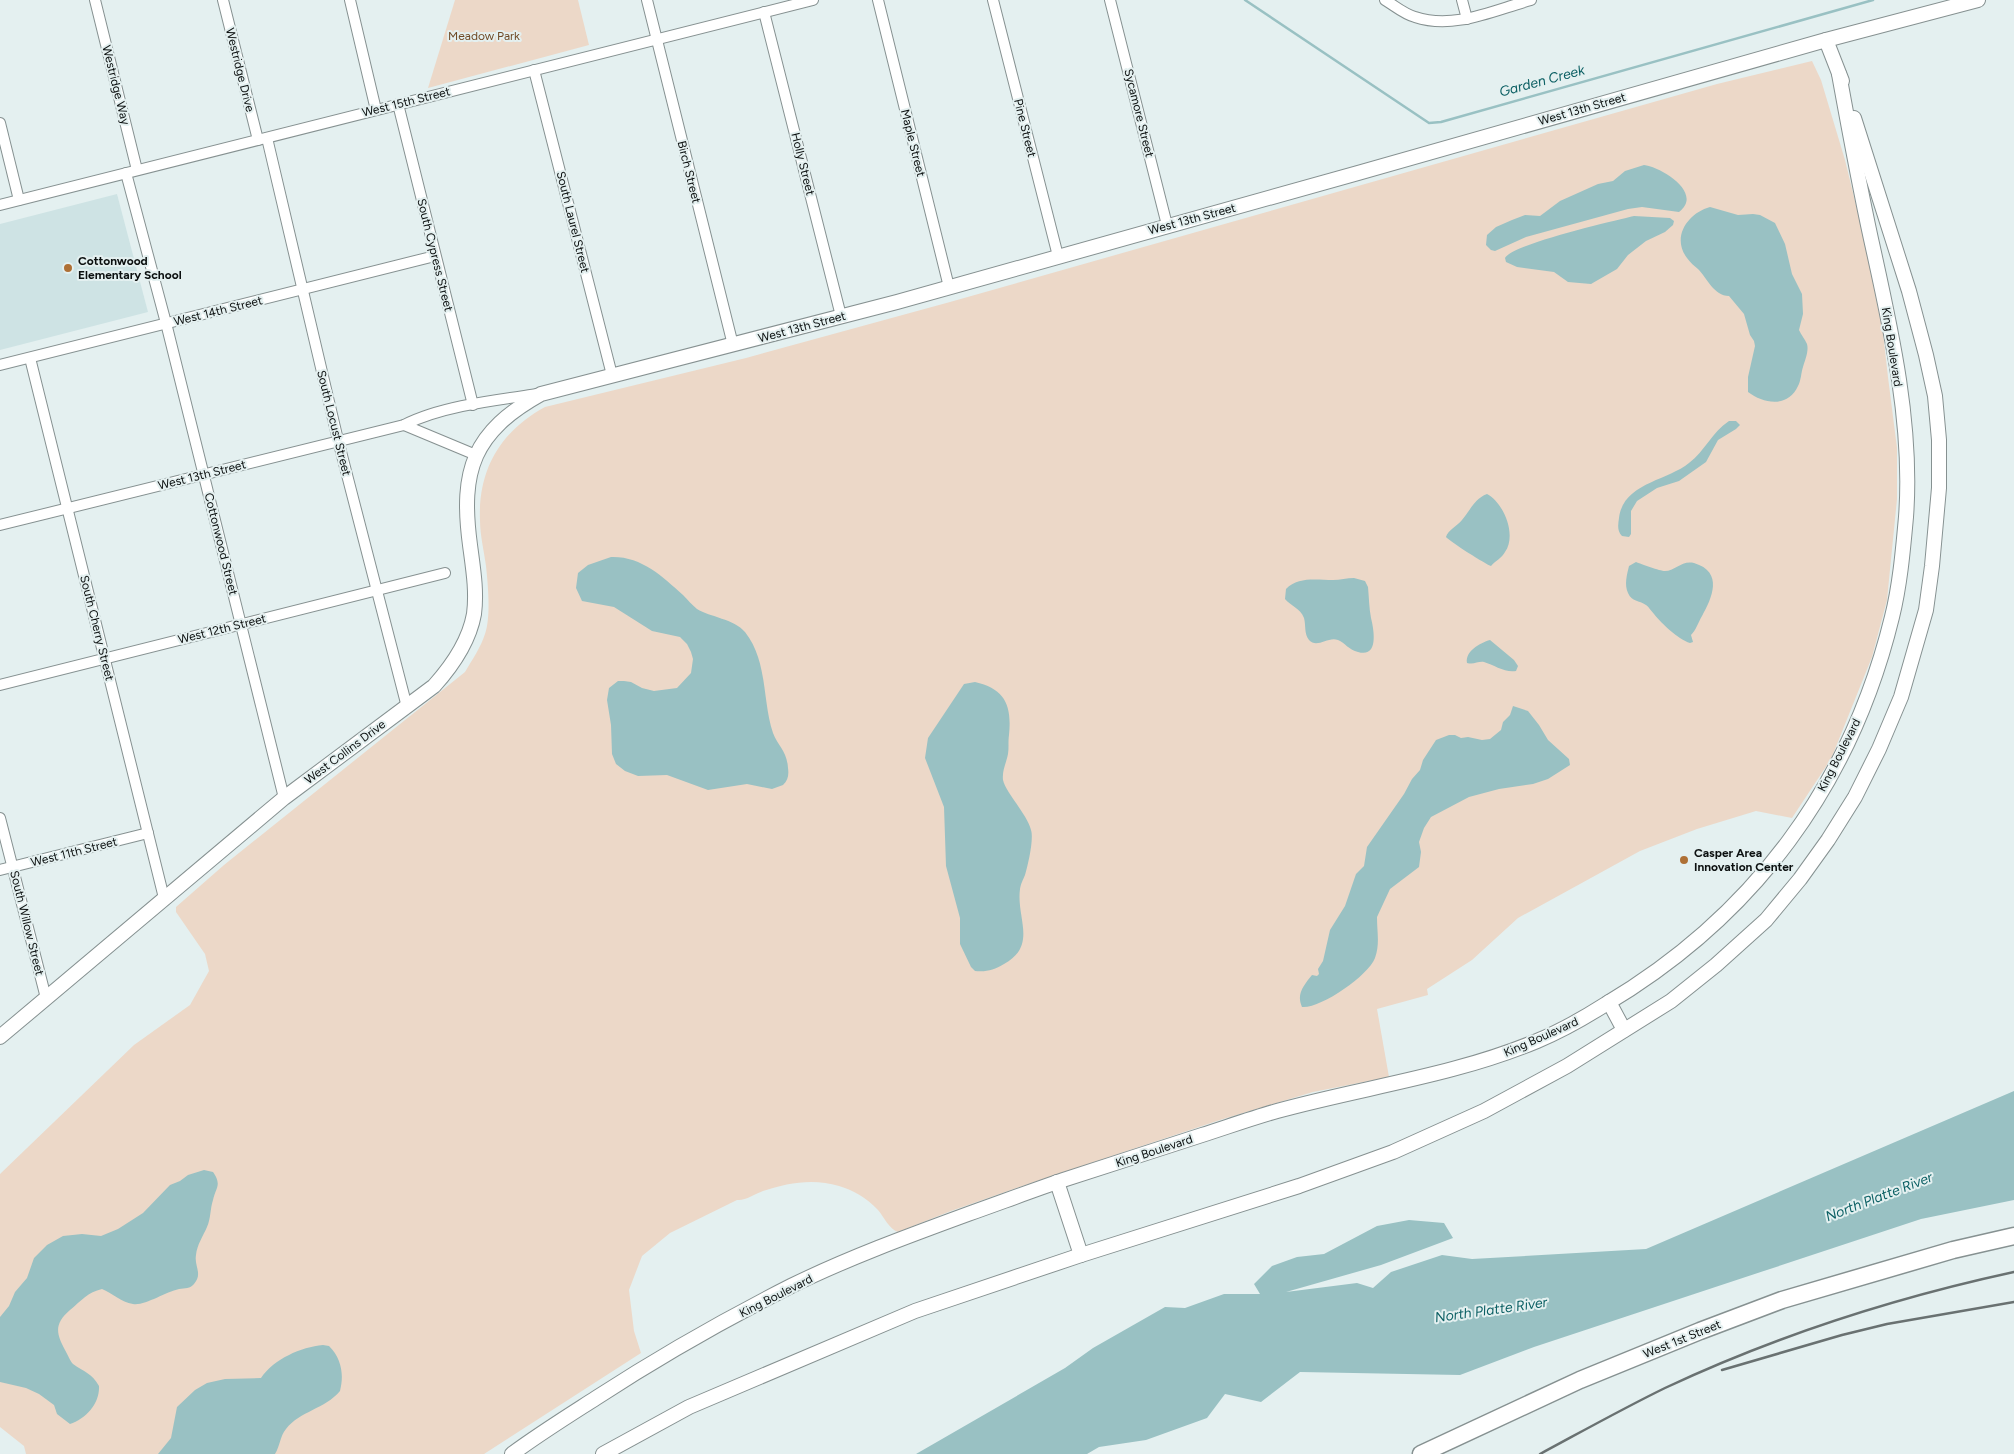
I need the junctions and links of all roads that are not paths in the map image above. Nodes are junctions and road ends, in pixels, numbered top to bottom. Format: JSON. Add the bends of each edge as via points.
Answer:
{"nodes":[{"id":1,"x":96,"y":0,"type":"edge"},
{"id":2,"x":223,"y":0,"type":"edge"},
{"id":3,"x":350,"y":0,"type":"edge"},
{"id":4,"x":647,"y":0,"type":"edge"},
{"id":5,"x":813,"y":0,"type":"edge"},
{"id":6,"x":878,"y":0,"type":"edge"},
{"id":7,"x":993,"y":0,"type":"edge"},
{"id":8,"x":1110,"y":0,"type":"edge"},
{"id":9,"x":1385,"y":0,"type":"edge"},
{"id":10,"x":1462,"y":0,"type":"edge"},
{"id":11,"x":1531,"y":0,"type":"edge"},
{"id":12,"x":1978,"y":0,"type":"edge"},
{"id":13,"x":764,"y":12,"type":"junction"},
{"id":14,"x":1467,"y":19,"type":"junction"},
{"id":15,"x":656,"y":40,"type":"junction"},
{"id":16,"x":1826,"y":40,"type":"junction"},
{"id":17,"x":534,"y":70,"type":"junction"},
{"id":18,"x":1839,"y":74,"type":"junction"},
{"id":19,"x":398,"y":104,"type":"junction"},
{"id":20,"x":376,"y":110,"type":"junction"},
{"id":21,"x":0,"y":123,"type":"edge"},
{"id":22,"x":263,"y":139,"type":"junction"},
{"id":23,"x":137,"y":170,"type":"junction"},
{"id":24,"x":126,"y":173,"type":"junction"},
{"id":25,"x":19,"y":200,"type":"junction"},
{"id":26,"x":0,"y":205,"type":"edge"},
{"id":27,"x":1168,"y":225,"type":"junction"},
{"id":28,"x":435,"y":256,"type":"junction"},
{"id":29,"x":1058,"y":256,"type":"junction"},
{"id":30,"x":949,"y":286,"type":"junction"},
{"id":31,"x":302,"y":290,"type":"junction"},
{"id":32,"x":841,"y":316,"type":"junction"},
{"id":33,"x":166,"y":323,"type":"junction"},
{"id":34,"x":732,"y":344,"type":"junction"},
{"id":35,"x":30,"y":358,"type":"junction"},
{"id":36,"x":0,"y":365,"type":"edge"},
{"id":37,"x":612,"y":375,"type":"junction"},
{"id":38,"x":541,"y":394,"type":"junction"},
{"id":39,"x":473,"y":405,"type":"junction"},
{"id":40,"x":404,"y":425,"type":"junction"},
{"id":41,"x":338,"y":440,"type":"junction"},
{"id":42,"x":476,"y":454,"type":"junction"},
{"id":43,"x":203,"y":474,"type":"junction"},
{"id":44,"x":66,"y":509,"type":"junction"},
{"id":45,"x":0,"y":525,"type":"edge"},
{"id":46,"x":445,"y":573,"type":"dead end"},
{"id":47,"x":376,"y":590,"type":"junction"},
{"id":48,"x":241,"y":625,"type":"junction"},
{"id":49,"x":105,"y":659,"type":"junction"},
{"id":50,"x":0,"y":685,"type":"edge"},
{"id":51,"x":407,"y":707,"type":"junction"},
{"id":52,"x":284,"y":798,"type":"junction"},
{"id":53,"x":0,"y":818,"type":"edge"},
{"id":54,"x":148,"y":832,"type":"junction"},
{"id":55,"x":12,"y":867,"type":"junction"},
{"id":56,"x":0,"y":870,"type":"edge"},
{"id":57,"x":164,"y":898,"type":"junction"},
{"id":58,"x":46,"y":998,"type":"junction"},
{"id":59,"x":1609,"y":1002,"type":"junction"},
{"id":60,"x":1624,"y":1030,"type":"junction"},
{"id":61,"x":0,"y":1037,"type":"edge"},
{"id":62,"x":1056,"y":1182,"type":"junction"},
{"id":63,"x":2014,"y":1236,"type":"edge"},
{"id":64,"x":1081,"y":1255,"type":"junction"},
{"id":65,"x":512,"y":1454,"type":"edge"},
{"id":66,"x":603,"y":1454,"type":"edge"},
{"id":67,"x":1420,"y":1454,"type":"edge"}],
"edges":[{"from":1,"to":23,"type":"street","name":"Westridge Way"},
{"from":2,"to":22,"type":"street","name":"Westridge Drive"},
{"from":3,"to":20,"type":"street"},
{"from":4,"to":15,"type":"street","name":"Birch Street"},
{"from":5,"to":13,"type":"street","name":"West 15th Street"},
{"from":6,"to":30,"type":"street","name":"Maple Street"},
{"from":7,"to":29,"type":"street","name":"Pine Street"},
{"from":8,"to":27,"type":"street","name":"Sycamore Street"},
{"from":9,"to":14,"type":"street","via":[[1406,14],[1423,19],[1442,22]]},
{"from":10,"to":14,"type":"street"},
{"from":11,"to":14,"type":"street"},
{"from":12,"to":16,"type":"street","name":"West 13th Street"},
{"from":13,"to":15,"type":"street","name":"West 15th Street"},
{"from":13,"to":32,"type":"street","name":"Holly Street"},
{"from":15,"to":17,"type":"street","name":"West 15th Street"},
{"from":15,"to":34,"type":"street","name":"Birch Street"},
{"from":16,"to":18,"type":"street","name":"King Boulevard"},
{"from":16,"to":27,"type":"street","name":"West 13th Street"},
{"from":17,"to":19,"type":"street","name":"West 15th Street"},
{"from":17,"to":37,"type":"street","name":"South Laurel Street"},
{"from":18,"to":59,"type":"street","name":"King Boulevard","via":[[1885,302],[1904,421],[1906,512],[1893,612],[1861,714],[1838,762],[1785,847],[1744,896],[1712,927],[1679,956]]},
{"from":18,"to":60,"type":"street","name":"King Boulevard","via":[[1909,291],[1935,396],[1939,488],[1926,610],[1901,697],[1890,723],[1855,797],[1800,879],[1766,920],[1716,965],[1671,1001]]},
{"from":19,"to":20,"type":"street","name":"West 15th Street"},
{"from":19,"to":28,"type":"street","name":"South Cypress Street"},
{"from":20,"to":22,"type":"street","name":"West 15th Street"},
{"from":21,"to":25,"type":"street"},
{"from":22,"to":23,"type":"street","name":"West 15th Street"},
{"from":22,"to":31,"type":"street","name":"South Locust Street"},
{"from":23,"to":24,"type":"street","name":"West 15th Street"},
{"from":24,"to":25,"type":"street","name":"West 15th Street"},
{"from":24,"to":33,"type":"street","name":"Cottonwood Street"},
{"from":25,"to":26,"type":"street","name":"West 15th Street"},
{"from":27,"to":29,"type":"street","name":"West 13th Street"},
{"from":28,"to":31,"type":"street","name":"West 14th Street"},
{"from":28,"to":39,"type":"street","name":"South Cypress Street"},
{"from":29,"to":30,"type":"street","name":"West 13th Street"},
{"from":30,"to":32,"type":"street","name":"West 13th Street"},
{"from":31,"to":33,"type":"street","name":"West 14th Street"},
{"from":31,"to":41,"type":"street","name":"South Locust Street"},
{"from":32,"to":34,"type":"street","name":"West 13th Street"},
{"from":33,"to":35,"type":"street","name":"West 14th Street"},
{"from":33,"to":43,"type":"street","name":"Cottonwood Street"},
{"from":34,"to":37,"type":"street","name":"West 13th Street"},
{"from":35,"to":36,"type":"street","name":"West 14th Street"},
{"from":35,"to":44,"type":"street","name":"South Cherry Street"},
{"from":37,"to":38,"type":"street","name":"West 13th Street"},
{"from":38,"to":39,"type":"street","name":"West 13th Street"},
{"from":38,"to":42,"type":"street","name":"West Collins Drive","via":[[500,422]]},
{"from":39,"to":40,"type":"street","name":"West 13th Street","via":[[418,418]]},
{"from":40,"to":41,"type":"street","name":"West 13th Street"},
{"from":40,"to":42,"type":"street"},
{"from":41,"to":43,"type":"street","name":"West 13th Street"},
{"from":41,"to":47,"type":"street","name":"South Locust Street"},
{"from":42,"to":51,"type":"street","name":"West Collins Drive","via":[[468,481],[466,508],[475,588],[474,615],[465,642],[451,667],[434,686]]},
{"from":43,"to":44,"type":"street","name":"West 13th Street"},
{"from":43,"to":48,"type":"street","name":"Cottonwood Street"},
{"from":44,"to":45,"type":"street","name":"West 13th Street"},
{"from":44,"to":49,"type":"street","name":"South Cherry Street"},
{"from":46,"to":47,"type":"street","name":"West 12th Street"},
{"from":47,"to":48,"type":"street","name":"West 12th Street"},
{"from":47,"to":51,"type":"street","name":"South Locust Street"},
{"from":48,"to":49,"type":"street","name":"West 12th Street"},
{"from":48,"to":52,"type":"street","name":"Cottonwood Street"},
{"from":49,"to":50,"type":"street","name":"West 12th Street"},
{"from":49,"to":54,"type":"street","name":"South Cherry Street"},
{"from":51,"to":52,"type":"street","name":"West Collins Drive"},
{"from":52,"to":57,"type":"street","name":"West Collins Drive"},
{"from":53,"to":55,"type":"street","name":"South Willow Street"},
{"from":54,"to":55,"type":"street","name":"West 11th Street"},
{"from":54,"to":57,"type":"street","name":"South Cherry Street"},
{"from":55,"to":56,"type":"street","name":"West 11th Street"},
{"from":55,"to":58,"type":"street","name":"South Willow Street"},
{"from":57,"to":58,"type":"street","name":"West Collins Drive"},
{"from":58,"to":61,"type":"street","name":"West Collins Drive"},
{"from":59,"to":60,"type":"street"},
{"from":59,"to":62,"type":"street","name":"King Boulevard","via":[[1576,1023],[1498,1056],[1277,1111]]},
{"from":60,"to":64,"type":"street","name":"King Boulevard","via":[[1567,1066],[1484,1111],[1393,1152],[1298,1186]]},
{"from":62,"to":64,"type":"street"},
{"from":62,"to":65,"type":"street","name":"King Boulevard","via":[[888,1243],[793,1285],[660,1357]]},
{"from":63,"to":67,"type":"main road","name":"West 1st Street","via":[[1953,1250],[1782,1300],[1580,1380]]},
{"from":64,"to":66,"type":"street","name":"King Boulevard","via":[[915,1311],[689,1407]]}]}
